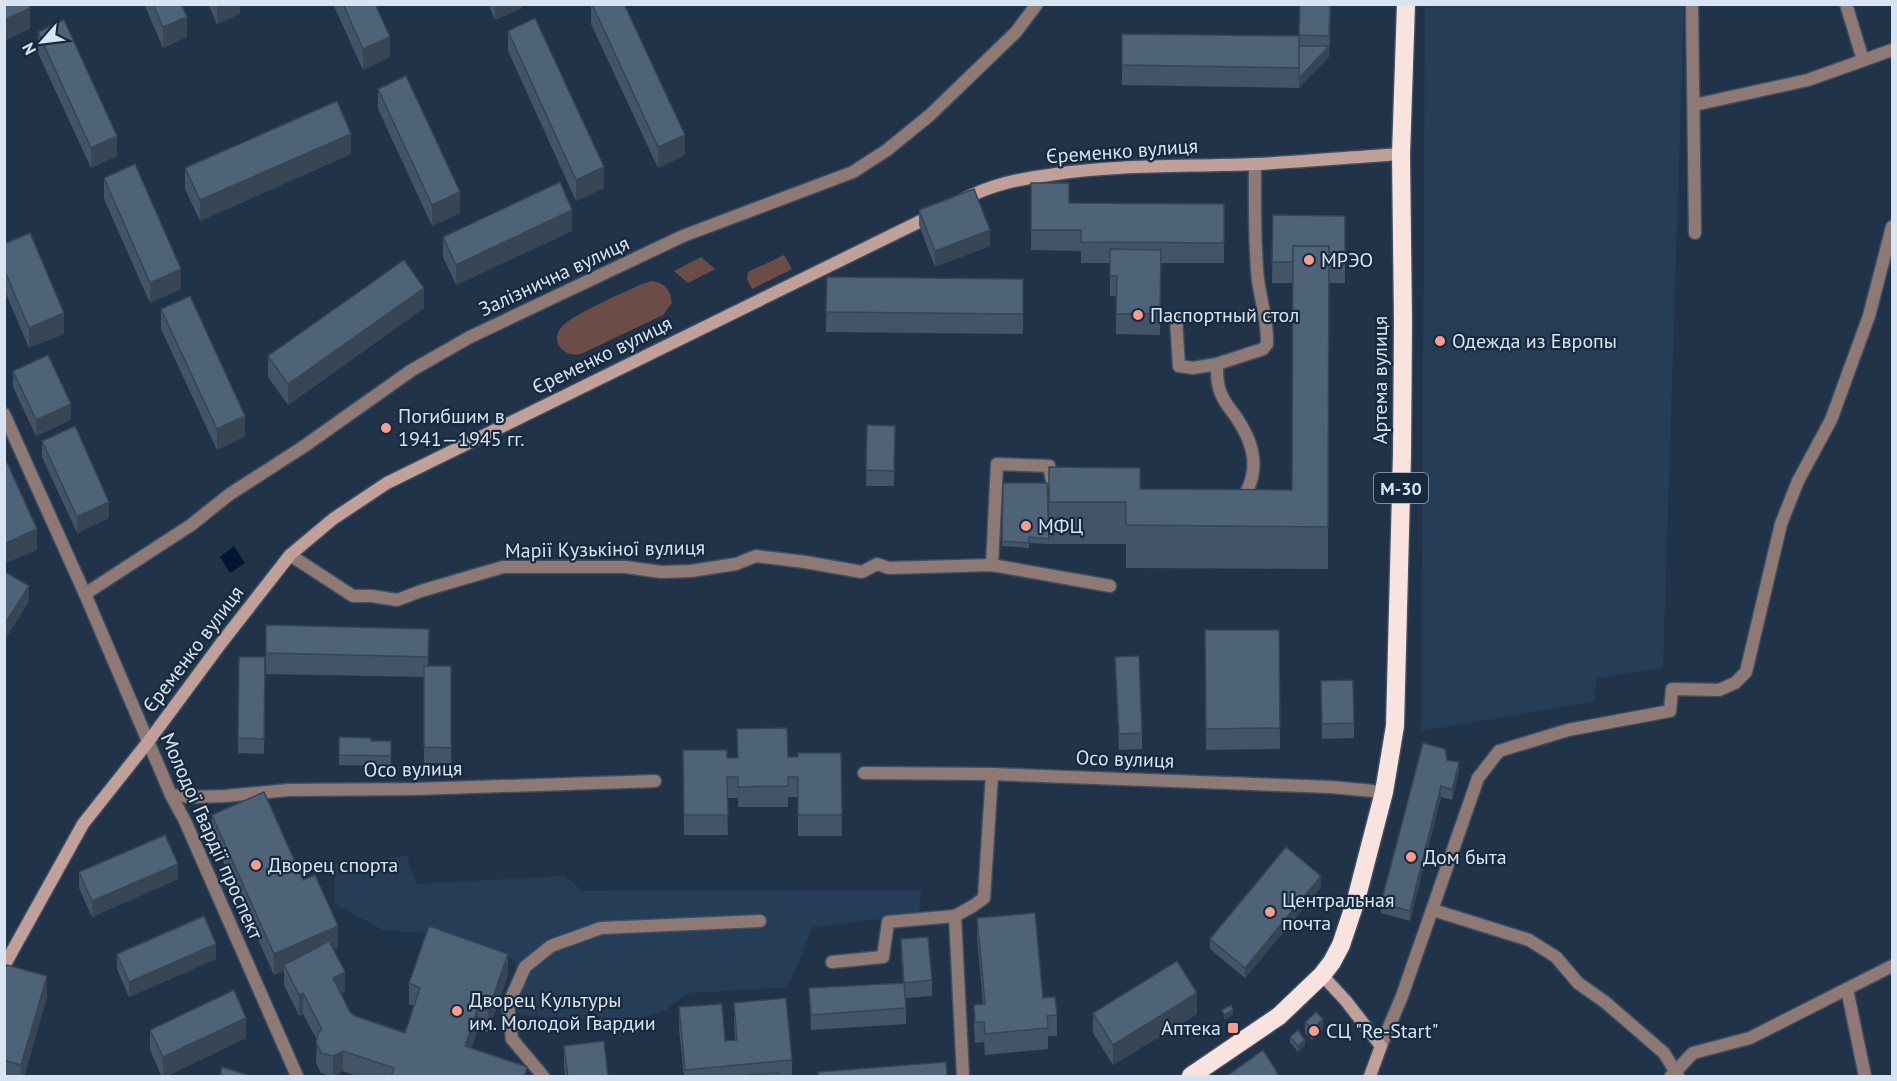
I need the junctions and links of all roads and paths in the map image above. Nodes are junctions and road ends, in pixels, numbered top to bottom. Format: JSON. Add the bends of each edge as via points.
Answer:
{"nodes":[{"id":1,"x":1036,"y":4,"type":"edge"},
{"id":2,"x":1406,"y":4,"type":"edge"},
{"id":3,"x":1692,"y":4,"type":"edge"},
{"id":4,"x":1845,"y":4,"type":"edge"},
{"id":5,"x":1893,"y":50,"type":"edge"},
{"id":6,"x":1863,"y":60,"type":"junction"},
{"id":7,"x":1694,"y":105,"type":"junction"},
{"id":8,"x":1401,"y":154,"type":"junction"},
{"id":9,"x":1255,"y":164,"type":"junction"},
{"id":10,"x":1893,"y":227,"type":"edge"},
{"id":11,"x":1695,"y":233,"type":"dead end"},
{"id":12,"x":1176,"y":319,"type":"dead end"},
{"id":13,"x":1217,"y":364,"type":"junction"},
{"id":14,"x":4,"y":414,"type":"edge"},
{"id":15,"x":1054,"y":496,"type":"edge"},
{"id":16,"x":1222,"y":498,"type":"edge"},
{"id":17,"x":290,"y":555,"type":"junction"},
{"id":18,"x":992,"y":565,"type":"junction"},
{"id":19,"x":1110,"y":586,"type":"dead end"},
{"id":20,"x":85,"y":594,"type":"junction"},
{"id":21,"x":148,"y":742,"type":"junction"},
{"id":22,"x":864,"y":773,"type":"dead end"},
{"id":23,"x":992,"y":774,"type":"junction"},
{"id":24,"x":655,"y":781,"type":"dead end"},
{"id":25,"x":1384,"y":792,"type":"junction"},
{"id":26,"x":171,"y":795,"type":"junction"},
{"id":27,"x":1433,"y":910,"type":"junction"},
{"id":28,"x":955,"y":916,"type":"junction"},
{"id":29,"x":760,"y":921,"type":"dead end"},
{"id":30,"x":832,"y":962,"type":"dead end"},
{"id":31,"x":4,"y":966,"type":"edge"},
{"id":32,"x":1893,"y":966,"type":"edge"},
{"id":33,"x":1327,"y":969,"type":"junction"},
{"id":34,"x":1847,"y":989,"type":"junction"},
{"id":35,"x":1381,"y":1046,"type":"junction"},
{"id":36,"x":1675,"y":1075,"type":"edge"},
{"id":37,"x":297,"y":1077,"type":"edge"},
{"id":38,"x":543,"y":1077,"type":"edge"},
{"id":39,"x":963,"y":1077,"type":"edge"},
{"id":40,"x":1191,"y":1077,"type":"edge"},
{"id":41,"x":1370,"y":1077,"type":"edge"},
{"id":42,"x":1865,"y":1077,"type":"edge"}],
"edges":[{"from":1,"to":20,"type":"street","name":"Залізнична вулиця","via":[[1016,32],[930,114],[853,172],[683,236],[470,337],[412,370]]},
{"from":2,"to":8,"type":"highway","name":"Артема вулиця","number":"М-30"},
{"from":3,"to":7,"type":"street"},
{"from":4,"to":6,"type":"street"},
{"from":5,"to":6,"type":"street"},
{"from":6,"to":7,"type":"street","via":[[1808,80]]},
{"from":7,"to":11,"type":"street"},
{"from":8,"to":9,"type":"street","name":"Єременко вулиця"},
{"from":8,"to":25,"type":"highway","name":"Артема вулиця","number":"М-30","via":[[1403,322],[1395,726]]},
{"from":9,"to":13,"type":"street","via":[[1258,282],[1268,329],[1267,344],[1263,349]]},
{"from":9,"to":17,"type":"street","name":"Єременко вулиця","via":[[1086,169],[1011,180],[981,189],[387,483],[333,519]]},
{"from":10,"to":27,"type":"street","via":[[1869,316],[1832,420],[1798,481],[1781,524],[1746,672],[1735,683],[1719,690],[1672,689],[1670,711],[1568,730],[1499,751],[1478,778]]},
{"from":12,"to":13,"type":"street","via":[[1179,366]]},
{"from":13,"to":16,"type":"street","via":[[1222,398],[1240,422],[1252,448],[1255,471],[1243,498]]},
{"from":14,"to":20,"type":"street","name":"Молодої Гвардії проспект"},
{"from":15,"to":18,"type":"street","via":[[1049,466],[997,464]]},
{"from":17,"to":18,"type":"street","name":"Марії Кузькіної вулиця","via":[[353,596],[397,600],[503,567],[691,571],[736,564],[756,556],[862,572],[877,564],[889,568]]},
{"from":17,"to":21,"type":"street","name":"Єременко вулиця"},
{"from":18,"to":19,"type":"street","name":"Марії Кузькіної вулиця"},
{"from":20,"to":21,"type":"street","name":"Молодої Гвардії проспект"},
{"from":21,"to":26,"type":"street","name":"Молодої Гвардії проспект"},
{"from":21,"to":31,"type":"street","name":"Єременко вулиця","via":[[83,824]]},
{"from":22,"to":23,"type":"street","name":"Осо вулиця"},
{"from":23,"to":25,"type":"street","name":"Осо вулиця"},
{"from":23,"to":28,"type":"street","via":[[984,898]]},
{"from":24,"to":26,"type":"street","name":"Осо вулиця"},
{"from":25,"to":33,"type":"highway","name":"Артема вулиця","number":"М-30","via":[[1356,900],[1341,945]]},
{"from":26,"to":37,"type":"street","name":"Молодої Гвардії проспект"},
{"from":27,"to":35,"type":"street"},
{"from":27,"to":36,"type":"street","via":[[1529,940],[1556,957],[1578,983],[1664,1053]]},
{"from":28,"to":30,"type":"street","via":[[888,922],[883,957]]},
{"from":28,"to":39,"type":"street"},
{"from":29,"to":38,"type":"street","via":[[601,928],[551,946],[525,967],[508,1005],[512,1039]]},
{"from":32,"to":34,"type":"street"},
{"from":33,"to":35,"type":"street"},
{"from":33,"to":40,"type":"highway","number":"М-30","via":[[1279,1016]]},
{"from":34,"to":36,"type":"street","via":[[1750,1038],[1693,1053]]},
{"from":34,"to":42,"type":"street"},
{"from":35,"to":41,"type":"street"}]}
